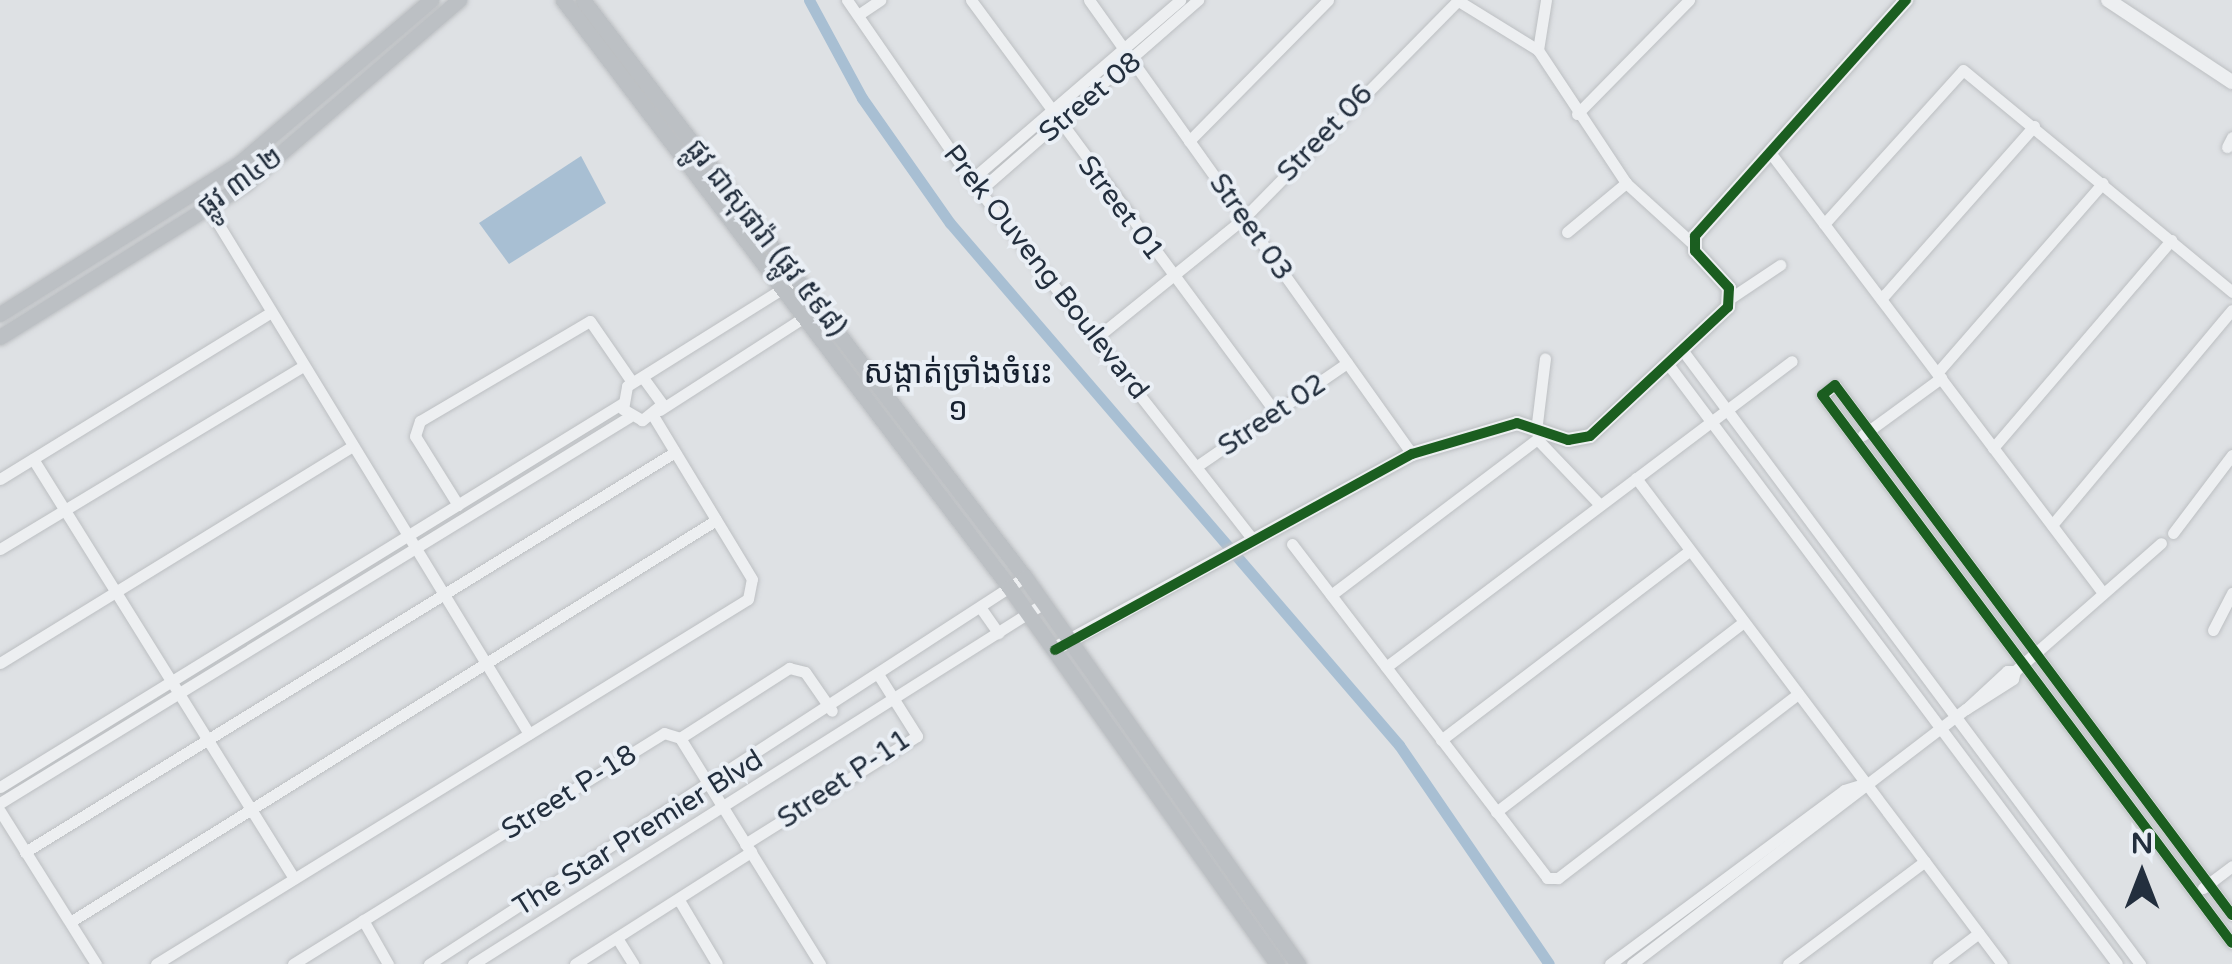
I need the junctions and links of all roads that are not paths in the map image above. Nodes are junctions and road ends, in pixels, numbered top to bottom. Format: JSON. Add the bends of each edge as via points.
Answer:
{"nodes":[{"id":1,"x":430,"y":0,"type":"edge"},
{"id":2,"x":460,"y":0,"type":"edge"},
{"id":3,"x":563,"y":0,"type":"edge"},
{"id":4,"x":583,"y":0,"type":"edge"},
{"id":5,"x":847,"y":0,"type":"edge"},
{"id":6,"x":880,"y":0,"type":"edge"},
{"id":7,"x":972,"y":0,"type":"edge"},
{"id":8,"x":1089,"y":0,"type":"edge"},
{"id":9,"x":1180,"y":0,"type":"edge"},
{"id":10,"x":1198,"y":0,"type":"edge"},
{"id":11,"x":1328,"y":0,"type":"edge"},
{"id":12,"x":1458,"y":0,"type":"edge"},
{"id":13,"x":1546,"y":0,"type":"edge"},
{"id":14,"x":1689,"y":0,"type":"edge"},
{"id":15,"x":1906,"y":0,"type":"edge"},
{"id":16,"x":2108,"y":0,"type":"edge"},
{"id":17,"x":858,"y":15,"type":"junction"},
{"id":18,"x":1538,"y":50,"type":"junction"},
{"id":19,"x":1130,"y":57,"type":"junction"},
{"id":20,"x":2232,"y":82,"type":"edge"},
{"id":21,"x":1577,"y":114,"type":"junction"},
{"id":22,"x":1054,"y":120,"type":"junction"},
{"id":23,"x":2034,"y":126,"type":"junction"},
{"id":24,"x":1189,"y":141,"type":"junction"},
{"id":25,"x":1772,"y":155,"type":"junction"},
{"id":26,"x":1626,"y":183,"type":"junction"},
{"id":27,"x":2102,"y":183,"type":"junction"},
{"id":28,"x":975,"y":185,"type":"junction"},
{"id":29,"x":208,"y":207,"type":"junction"},
{"id":30,"x":1244,"y":218,"type":"junction"},
{"id":31,"x":1824,"y":224,"type":"junction"},
{"id":32,"x":1567,"y":232,"type":"dead end"},
{"id":33,"x":2171,"y":240,"type":"junction"},
{"id":34,"x":1692,"y":243,"type":"junction"},
{"id":35,"x":1780,"y":264,"type":"dead end"},
{"id":36,"x":1172,"y":277,"type":"junction"},
{"id":37,"x":791,"y":283,"type":"junction"},
{"id":38,"x":2232,"y":292,"type":"edge"},
{"id":39,"x":1732,"y":297,"type":"junction"},
{"id":40,"x":1881,"y":299,"type":"junction"},
{"id":41,"x":2232,"y":310,"type":"edge"},
{"id":42,"x":271,"y":312,"type":"junction"},
{"id":43,"x":812,"y":312,"type":"junction"},
{"id":44,"x":0,"y":314,"type":"edge"},
{"id":45,"x":0,"y":337,"type":"edge"},
{"id":46,"x":1096,"y":338,"type":"junction"},
{"id":47,"x":848,"y":344,"type":"junction"},
{"id":48,"x":1683,"y":351,"type":"junction"},
{"id":49,"x":834,"y":354,"type":"junction"},
{"id":50,"x":1544,"y":358,"type":"dead end"},
{"id":51,"x":1792,"y":362,"type":"dead end"},
{"id":52,"x":1347,"y":363,"type":"junction"},
{"id":53,"x":1668,"y":364,"type":"junction"},
{"id":54,"x":302,"y":367,"type":"junction"},
{"id":55,"x":1939,"y":376,"type":"junction"},
{"id":56,"x":638,"y":381,"type":"junction"},
{"id":57,"x":622,"y":404,"type":"junction"},
{"id":58,"x":1726,"y":409,"type":"junction"},
{"id":59,"x":657,"y":413,"type":"junction"},
{"id":60,"x":1276,"y":413,"type":"junction"},
{"id":61,"x":630,"y":416,"type":"junction"},
{"id":62,"x":1710,"y":420,"type":"junction"},
{"id":63,"x":1538,"y":423,"type":"junction"},
{"id":64,"x":1869,"y":430,"type":"junction"},
{"id":65,"x":1855,"y":440,"type":"junction"},
{"id":66,"x":350,"y":448,"type":"junction"},
{"id":67,"x":1994,"y":448,"type":"junction"},
{"id":68,"x":675,"y":452,"type":"junction"},
{"id":69,"x":1412,"y":454,"type":"junction"},
{"id":70,"x":2232,"y":455,"type":"edge"},
{"id":71,"x":33,"y":459,"type":"junction"},
{"id":72,"x":1197,"y":466,"type":"junction"},
{"id":73,"x":1636,"y":478,"type":"junction"},
{"id":74,"x":0,"y":479,"type":"edge"},
{"id":75,"x":458,"y":504,"type":"junction"},
{"id":76,"x":1600,"y":505,"type":"junction"},
{"id":77,"x":65,"y":510,"type":"junction"},
{"id":78,"x":716,"y":520,"type":"junction"},
{"id":79,"x":2052,"y":525,"type":"junction"},
{"id":80,"x":2172,"y":533,"type":"dead end"},
{"id":81,"x":406,"y":537,"type":"junction"},
{"id":82,"x":1249,"y":540,"type":"junction"},
{"id":83,"x":2161,"y":542,"type":"dead end"},
{"id":84,"x":1292,"y":544,"type":"dead end"},
{"id":85,"x":1954,"y":544,"type":"junction"},
{"id":86,"x":413,"y":549,"type":"junction"},
{"id":87,"x":0,"y":550,"type":"edge"},
{"id":88,"x":1690,"y":550,"type":"junction"},
{"id":89,"x":1940,"y":553,"type":"junction"},
{"id":90,"x":1838,"y":558,"type":"junction"},
{"id":91,"x":1822,"y":570,"type":"junction"},
{"id":92,"x":1025,"y":577,"type":"junction"},
{"id":93,"x":1009,"y":587,"type":"junction"},
{"id":94,"x":115,"y":590,"type":"junction"},
{"id":95,"x":2103,"y":593,"type":"junction"},
{"id":96,"x":2232,"y":594,"type":"edge"},
{"id":97,"x":1331,"y":595,"type":"junction"},
{"id":98,"x":443,"y":596,"type":"junction"},
{"id":99,"x":1044,"y":602,"type":"junction"},
{"id":100,"x":980,"y":606,"type":"junction"},
{"id":101,"x":1028,"y":613,"type":"junction"},
{"id":102,"x":1744,"y":622,"type":"junction"},
{"id":103,"x":2212,"y":630,"type":"dead end"},
{"id":104,"x":998,"y":633,"type":"junction"},
{"id":105,"x":1070,"y":640,"type":"junction"},
{"id":106,"x":1055,"y":650,"type":"junction"},
{"id":107,"x":2036,"y":653,"type":"junction"},
{"id":108,"x":1914,"y":661,"type":"junction"},
{"id":109,"x":0,"y":663,"type":"edge"},
{"id":110,"x":485,"y":664,"type":"junction"},
{"id":111,"x":1386,"y":667,"type":"junction"},
{"id":112,"x":2019,"y":667,"type":"junction"},
{"id":113,"x":1898,"y":672,"type":"junction"},
{"id":114,"x":878,"y":674,"type":"junction"},
{"id":115,"x":171,"y":681,"type":"junction"},
{"id":116,"x":179,"y":693,"type":"junction"},
{"id":117,"x":1798,"y":694,"type":"junction"},
{"id":118,"x":899,"y":703,"type":"junction"},
{"id":119,"x":832,"y":711,"type":"junction"},
{"id":120,"x":1961,"y":713,"type":"junction"},
{"id":121,"x":1940,"y":728,"type":"junction"},
{"id":122,"x":529,"y":734,"type":"junction"},
{"id":123,"x":680,"y":738,"type":"junction"},
{"id":124,"x":208,"y":740,"type":"junction"},
{"id":125,"x":1441,"y":740,"type":"junction"},
{"id":126,"x":1992,"y":766,"type":"junction"},
{"id":127,"x":2123,"y":770,"type":"junction"},
{"id":128,"x":1977,"y":777,"type":"junction"},
{"id":129,"x":2109,"y":779,"type":"junction"},
{"id":130,"x":1867,"y":783,"type":"junction"},
{"id":131,"x":0,"y":786,"type":"edge"},
{"id":132,"x":710,"y":787,"type":"junction"},
{"id":133,"x":1182,"y":796,"type":"junction"},
{"id":134,"x":0,"y":803,"type":"edge"},
{"id":135,"x":722,"y":806,"type":"junction"},
{"id":136,"x":1167,"y":806,"type":"junction"},
{"id":137,"x":252,"y":811,"type":"junction"},
{"id":138,"x":0,"y":812,"type":"edge"},
{"id":139,"x":1496,"y":812,"type":"junction"},
{"id":140,"x":748,"y":848,"type":"junction"},
{"id":141,"x":25,"y":852,"type":"junction"},
{"id":142,"x":1925,"y":861,"type":"junction"},
{"id":143,"x":2064,"y":861,"type":"junction"},
{"id":144,"x":2232,"y":866,"type":"edge"},
{"id":145,"x":2048,"y":872,"type":"junction"},
{"id":146,"x":294,"y":879,"type":"junction"},
{"id":147,"x":1715,"y":884,"type":"junction"},
{"id":148,"x":2209,"y":884,"type":"junction"},
{"id":149,"x":2195,"y":894,"type":"junction"},
{"id":150,"x":1725,"y":897,"type":"junction"},
{"id":151,"x":678,"y":900,"type":"junction"},
{"id":152,"x":2232,"y":915,"type":"edge"},
{"id":153,"x":363,"y":920,"type":"junction"},
{"id":154,"x":70,"y":922,"type":"junction"},
{"id":155,"x":1650,"y":930,"type":"junction"},
{"id":156,"x":1979,"y":933,"type":"junction"},
{"id":157,"x":618,"y":938,"type":"junction"},
{"id":158,"x":1661,"y":943,"type":"junction"},
{"id":159,"x":2232,"y":943,"type":"edge"},
{"id":160,"x":96,"y":964,"type":"edge"},
{"id":161,"x":156,"y":964,"type":"edge"},
{"id":162,"x":293,"y":964,"type":"edge"},
{"id":163,"x":388,"y":964,"type":"edge"},
{"id":164,"x":429,"y":964,"type":"edge"},
{"id":165,"x":473,"y":964,"type":"edge"},
{"id":166,"x":575,"y":964,"type":"edge"},
{"id":167,"x":633,"y":964,"type":"edge"},
{"id":168,"x":717,"y":964,"type":"edge"},
{"id":169,"x":820,"y":964,"type":"edge"},
{"id":170,"x":1277,"y":964,"type":"edge"},
{"id":171,"x":1298,"y":964,"type":"edge"},
{"id":172,"x":1610,"y":964,"type":"edge"},
{"id":173,"x":1632,"y":964,"type":"edge"},
{"id":174,"x":1788,"y":964,"type":"edge"},
{"id":175,"x":1938,"y":964,"type":"edge"},
{"id":176,"x":2002,"y":964,"type":"edge"},
{"id":177,"x":2117,"y":964,"type":"edge"},
{"id":178,"x":2139,"y":964,"type":"edge"}],
"edges":[{"from":1,"to":44,"type":"main road","name":"ផ្លូវ ៣៤២","via":[[237,165]]},
{"from":2,"to":29,"type":"main road","name":"ផ្លូវ ៣៤២"},
{"from":3,"to":37,"type":"main road","name":"ផ្លូវ ជាសុផារ៉ា (ផ្លូវ ៥៩៨)"},
{"from":4,"to":37,"type":"main road","name":"ផ្លូវ ជាសុផារ៉ា (ផ្លូវ ៥៩៨)"},
{"from":5,"to":17,"type":"street","name":"Prek Ouveng Boulevard"},
{"from":6,"to":17,"type":"street"},
{"from":7,"to":22,"type":"street","name":"Street 01"},
{"from":8,"to":19,"type":"street","name":"Street 03"},
{"from":9,"to":19,"type":"street"},
{"from":10,"to":19,"type":"street","name":"Street 08"},
{"from":11,"to":24,"type":"street"},
{"from":12,"to":18,"type":"street"},
{"from":12,"to":30,"type":"street","name":"Street 06"},
{"from":13,"to":18,"type":"street"},
{"from":14,"to":21,"type":"street"},
{"from":15,"to":25,"type":"street"},
{"from":16,"to":20,"type":"street"},
{"from":17,"to":28,"type":"street","name":"Prek Ouveng Boulevard"},
{"from":18,"to":21,"type":"street"},
{"from":19,"to":22,"type":"street","name":"Street 08"},
{"from":19,"to":24,"type":"street","name":"Street 03"},
{"from":21,"to":26,"type":"street"},
{"from":22,"to":28,"type":"street","name":"Street 08"},
{"from":22,"to":36,"type":"street","name":"Street 01"},
{"from":23,"to":27,"type":"street"},
{"from":23,"to":31,"type":"street","via":[[1972,72],[1955,73]]},
{"from":23,"to":40,"type":"street"},
{"from":24,"to":30,"type":"street","name":"Street 03"},
{"from":25,"to":31,"type":"street"},
{"from":25,"to":34,"type":"street"},
{"from":26,"to":32,"type":"street"},
{"from":26,"to":34,"type":"street"},
{"from":27,"to":33,"type":"street"},
{"from":27,"to":55,"type":"street"},
{"from":28,"to":46,"type":"street","name":"Prek Ouveng Boulevard"},
{"from":29,"to":42,"type":"street"},
{"from":29,"to":45,"type":"main road","name":"ផ្លូវ ៣៤២"},
{"from":30,"to":36,"type":"street","name":"Street 06"},
{"from":30,"to":52,"type":"street","name":"Street 03"},
{"from":31,"to":40,"type":"street"},
{"from":33,"to":38,"type":"street"},
{"from":33,"to":67,"type":"street"},
{"from":34,"to":39,"type":"street"},
{"from":35,"to":39,"type":"street"},
{"from":36,"to":46,"type":"street","name":"Street 06"},
{"from":36,"to":60,"type":"street","name":"Street 01"},
{"from":37,"to":43,"type":"main road","name":"ផ្លូវ ជាសុផារ៉ា (ផ្លូវ ៥៩៨)"},
{"from":37,"to":56,"type":"street"},
{"from":39,"to":48,"type":"street"},
{"from":40,"to":55,"type":"street"},
{"from":41,"to":79,"type":"street"},
{"from":42,"to":54,"type":"street"},
{"from":42,"to":71,"type":"street"},
{"from":43,"to":47,"type":"main road","name":"ផ្លូវ ជាសុផារ៉ា (ផ្លូវ ៥៩៨)"},
{"from":43,"to":49,"type":"main road","name":"ផ្លូវ ជាសុផារ៉ា (ផ្លូវ ៥៩៨)"},
{"from":43,"to":59,"type":"street"},
{"from":46,"to":72,"type":"street","name":"Prek Ouveng Boulevard"},
{"from":47,"to":49,"type":"main road"},
{"from":47,"to":92,"type":"main road","name":"ផ្លូវ ជាសុផារ៉ា (ផ្លូវ ៥៩៨)"},
{"from":48,"to":53,"type":"street"},
{"from":48,"to":58,"type":"street"},
{"from":49,"to":93,"type":"main road","name":"ផ្លូវ ជាសុផារ៉ា (ផ្លូវ ៥៩៨)"},
{"from":50,"to":63,"type":"street"},
{"from":51,"to":58,"type":"street"},
{"from":52,"to":60,"type":"street","name":"Street 02"},
{"from":52,"to":69,"type":"street","name":"Street 03"},
{"from":53,"to":62,"type":"street"},
{"from":53,"to":63,"type":"street","via":[[1590,436],[1568,440]]},
{"from":54,"to":66,"type":"street"},
{"from":54,"to":77,"type":"street"},
{"from":55,"to":64,"type":"street"},
{"from":55,"to":67,"type":"street"},
{"from":56,"to":57,"type":"street"},
{"from":56,"to":59,"type":"street","via":[[660,390]]},
{"from":56,"to":75,"type":"street","via":[[590,320],[420,421],[415,436]]},
{"from":57,"to":61,"type":"street"},
{"from":57,"to":75,"type":"street"},
{"from":58,"to":62,"type":"street"},
{"from":58,"to":90,"type":"street"},
{"from":59,"to":61,"type":"street"},
{"from":59,"to":68,"type":"street"},
{"from":60,"to":72,"type":"street","name":"Street 02"},
{"from":61,"to":86,"type":"street"},
{"from":62,"to":73,"type":"street"},
{"from":62,"to":91,"type":"street"},
{"from":63,"to":69,"type":"street"},
{"from":64,"to":65,"type":"street"},
{"from":64,"to":65,"type":"street","via":[[1835,385],[1822,395]]},
{"from":64,"to":85,"type":"street"},
{"from":65,"to":89,"type":"street"},
{"from":66,"to":81,"type":"street"},
{"from":66,"to":94,"type":"street"},
{"from":67,"to":79,"type":"street"},
{"from":68,"to":78,"type":"street"},
{"from":68,"to":98,"type":"street"},
{"from":69,"to":82,"type":"street"},
{"from":70,"to":80,"type":"street"},
{"from":71,"to":74,"type":"street"},
{"from":71,"to":77,"type":"street"},
{"from":72,"to":82,"type":"street","name":"Prek Ouveng Boulevard"},
{"from":73,"to":76,"type":"street"},
{"from":73,"to":88,"type":"street"},
{"from":75,"to":81,"type":"street"},
{"from":76,"to":97,"type":"street","via":[[1537,439]]},
{"from":76,"to":111,"type":"street"},
{"from":77,"to":87,"type":"street"},
{"from":77,"to":94,"type":"street"},
{"from":78,"to":110,"type":"street"},
{"from":78,"to":122,"type":"street","via":[[756,591]]},
{"from":79,"to":95,"type":"street"},
{"from":81,"to":86,"type":"street"},
{"from":81,"to":115,"type":"street"},
{"from":82,"to":105,"type":"street"},
{"from":83,"to":95,"type":"street"},
{"from":84,"to":97,"type":"street"},
{"from":85,"to":89,"type":"street"},
{"from":85,"to":107,"type":"street"},
{"from":86,"to":98,"type":"street"},
{"from":86,"to":116,"type":"street"},
{"from":88,"to":102,"type":"street"},
{"from":88,"to":125,"type":"street"},
{"from":89,"to":112,"type":"street"},
{"from":90,"to":91,"type":"street"},
{"from":90,"to":108,"type":"street"},
{"from":91,"to":113,"type":"street"},
{"from":92,"to":93,"type":"street","name":"The Star Premier Blvd"},
{"from":92,"to":99,"type":"main road","name":"ផ្លូវ ជាសុផារ៉ា (ផ្លូវ ៥៩៨)"},
{"from":93,"to":100,"type":"street","name":"The Star Premier Blvd"},
{"from":93,"to":101,"type":"main road","name":"ផ្លូវ ជាសុផារ៉ា (ផ្លូវ ៥៩៨)"},
{"from":94,"to":109,"type":"street"},
{"from":94,"to":115,"type":"street"},
{"from":95,"to":107,"type":"street"},
{"from":96,"to":103,"type":"street"},
{"from":97,"to":111,"type":"street"},
{"from":98,"to":110,"type":"street"},
{"from":98,"to":124,"type":"street"},
{"from":99,"to":101,"type":"street","name":"The Star Premier Blvd"},
{"from":99,"to":105,"type":"main road","name":"ផ្លូវ ជាសុផារ៉ា (ផ្លូវ ៥៩៨)"},
{"from":100,"to":104,"type":"street"},
{"from":100,"to":114,"type":"street","name":"The Star Premier Blvd"},
{"from":101,"to":104,"type":"street","name":"The Star Premier Blvd"},
{"from":101,"to":106,"type":"main road","name":"ផ្លូវ ជាសុផារ៉ា (ផ្លូវ ៥៩៨)"},
{"from":102,"to":117,"type":"street"},
{"from":102,"to":139,"type":"street"},
{"from":104,"to":118,"type":"street","name":"The Star Premier Blvd"},
{"from":105,"to":106,"type":"street"},
{"from":105,"to":133,"type":"main road","name":"ផ្លូវ ជាសុផារ៉ា (ផ្លូវ ៥៩៨)"},
{"from":106,"to":136,"type":"main road","name":"ផ្លូវ ជាសុផារ៉ា (ផ្លូវ ៥៩៨)"},
{"from":107,"to":112,"type":"street"},
{"from":107,"to":127,"type":"street"},
{"from":108,"to":113,"type":"street"},
{"from":108,"to":120,"type":"street"},
{"from":110,"to":122,"type":"street"},
{"from":110,"to":137,"type":"street"},
{"from":111,"to":125,"type":"street"},
{"from":112,"to":120,"type":"street"},
{"from":112,"to":129,"type":"street"},
{"from":113,"to":121,"type":"street"},
{"from":114,"to":118,"type":"street"},
{"from":114,"to":119,"type":"street","name":"The Star Premier Blvd"},
{"from":115,"to":116,"type":"street"},
{"from":115,"to":131,"type":"street"},
{"from":116,"to":124,"type":"street"},
{"from":116,"to":134,"type":"street"},
{"from":117,"to":130,"type":"street"},
{"from":117,"to":139,"type":"street","via":[[1558,878],[1547,878]]},
{"from":118,"to":135,"type":"street","name":"The Star Premier Blvd"},
{"from":118,"to":140,"type":"street","name":"Street P-11","via":[[917,736]]},
{"from":119,"to":123,"type":"street","name":"Street P-18","via":[[806,672],[788,668]]},
{"from":119,"to":132,"type":"street","name":"The Star Premier Blvd"},
{"from":120,"to":121,"type":"street"},
{"from":120,"to":126,"type":"street"},
{"from":121,"to":128,"type":"street"},
{"from":121,"to":130,"type":"street"},
{"from":122,"to":146,"type":"street"},
{"from":123,"to":132,"type":"street"},
{"from":123,"to":153,"type":"street","name":"Street P-18","via":[[664,733]]},
{"from":124,"to":137,"type":"street"},
{"from":124,"to":141,"type":"street"},
{"from":125,"to":139,"type":"street"},
{"from":126,"to":128,"type":"street"},
{"from":126,"to":143,"type":"street"},
{"from":127,"to":129,"type":"street"},
{"from":127,"to":148,"type":"street"},
{"from":128,"to":145,"type":"street"},
{"from":129,"to":149,"type":"street"},
{"from":130,"to":142,"type":"street"},
{"from":130,"to":147,"type":"street"},
{"from":130,"to":150,"type":"street","via":[[1854,803]]},
{"from":132,"to":135,"type":"street"},
{"from":132,"to":164,"type":"street","name":"The Star Premier Blvd"},
{"from":133,"to":136,"type":"main road"},
{"from":133,"to":171,"type":"main road","name":"ផ្លូវ ជាសុផារ៉ា (ផ្លូវ ៥៩៨)"},
{"from":135,"to":140,"type":"street"},
{"from":135,"to":165,"type":"street","name":"The Star Premier Blvd"},
{"from":136,"to":170,"type":"main road","name":"ផ្លូវ ជាសុផារ៉ា (ផ្លូវ ៥៩៨)"},
{"from":137,"to":146,"type":"street"},
{"from":137,"to":154,"type":"street"},
{"from":138,"to":141,"type":"street"},
{"from":140,"to":151,"type":"street","name":"Street P-11"},
{"from":140,"to":169,"type":"street"},
{"from":141,"to":154,"type":"street"},
{"from":142,"to":156,"type":"street"},
{"from":142,"to":174,"type":"street"},
{"from":143,"to":145,"type":"street"},
{"from":143,"to":178,"type":"street"},
{"from":144,"to":148,"type":"street"},
{"from":145,"to":177,"type":"street"},
{"from":146,"to":161,"type":"street"},
{"from":147,"to":150,"type":"street"},
{"from":147,"to":155,"type":"street"},
{"from":148,"to":149,"type":"street"},
{"from":148,"to":152,"type":"street"},
{"from":149,"to":159,"type":"street"},
{"from":150,"to":158,"type":"street"},
{"from":151,"to":157,"type":"street","name":"Street P-11"},
{"from":151,"to":168,"type":"street"},
{"from":153,"to":162,"type":"street","name":"Street P-18"},
{"from":153,"to":163,"type":"street"},
{"from":154,"to":160,"type":"street"},
{"from":155,"to":158,"type":"street"},
{"from":155,"to":172,"type":"street"},
{"from":156,"to":175,"type":"street"},
{"from":156,"to":176,"type":"street"},
{"from":157,"to":166,"type":"street","name":"Street P-11"},
{"from":157,"to":167,"type":"street"},
{"from":158,"to":173,"type":"street"}]}
